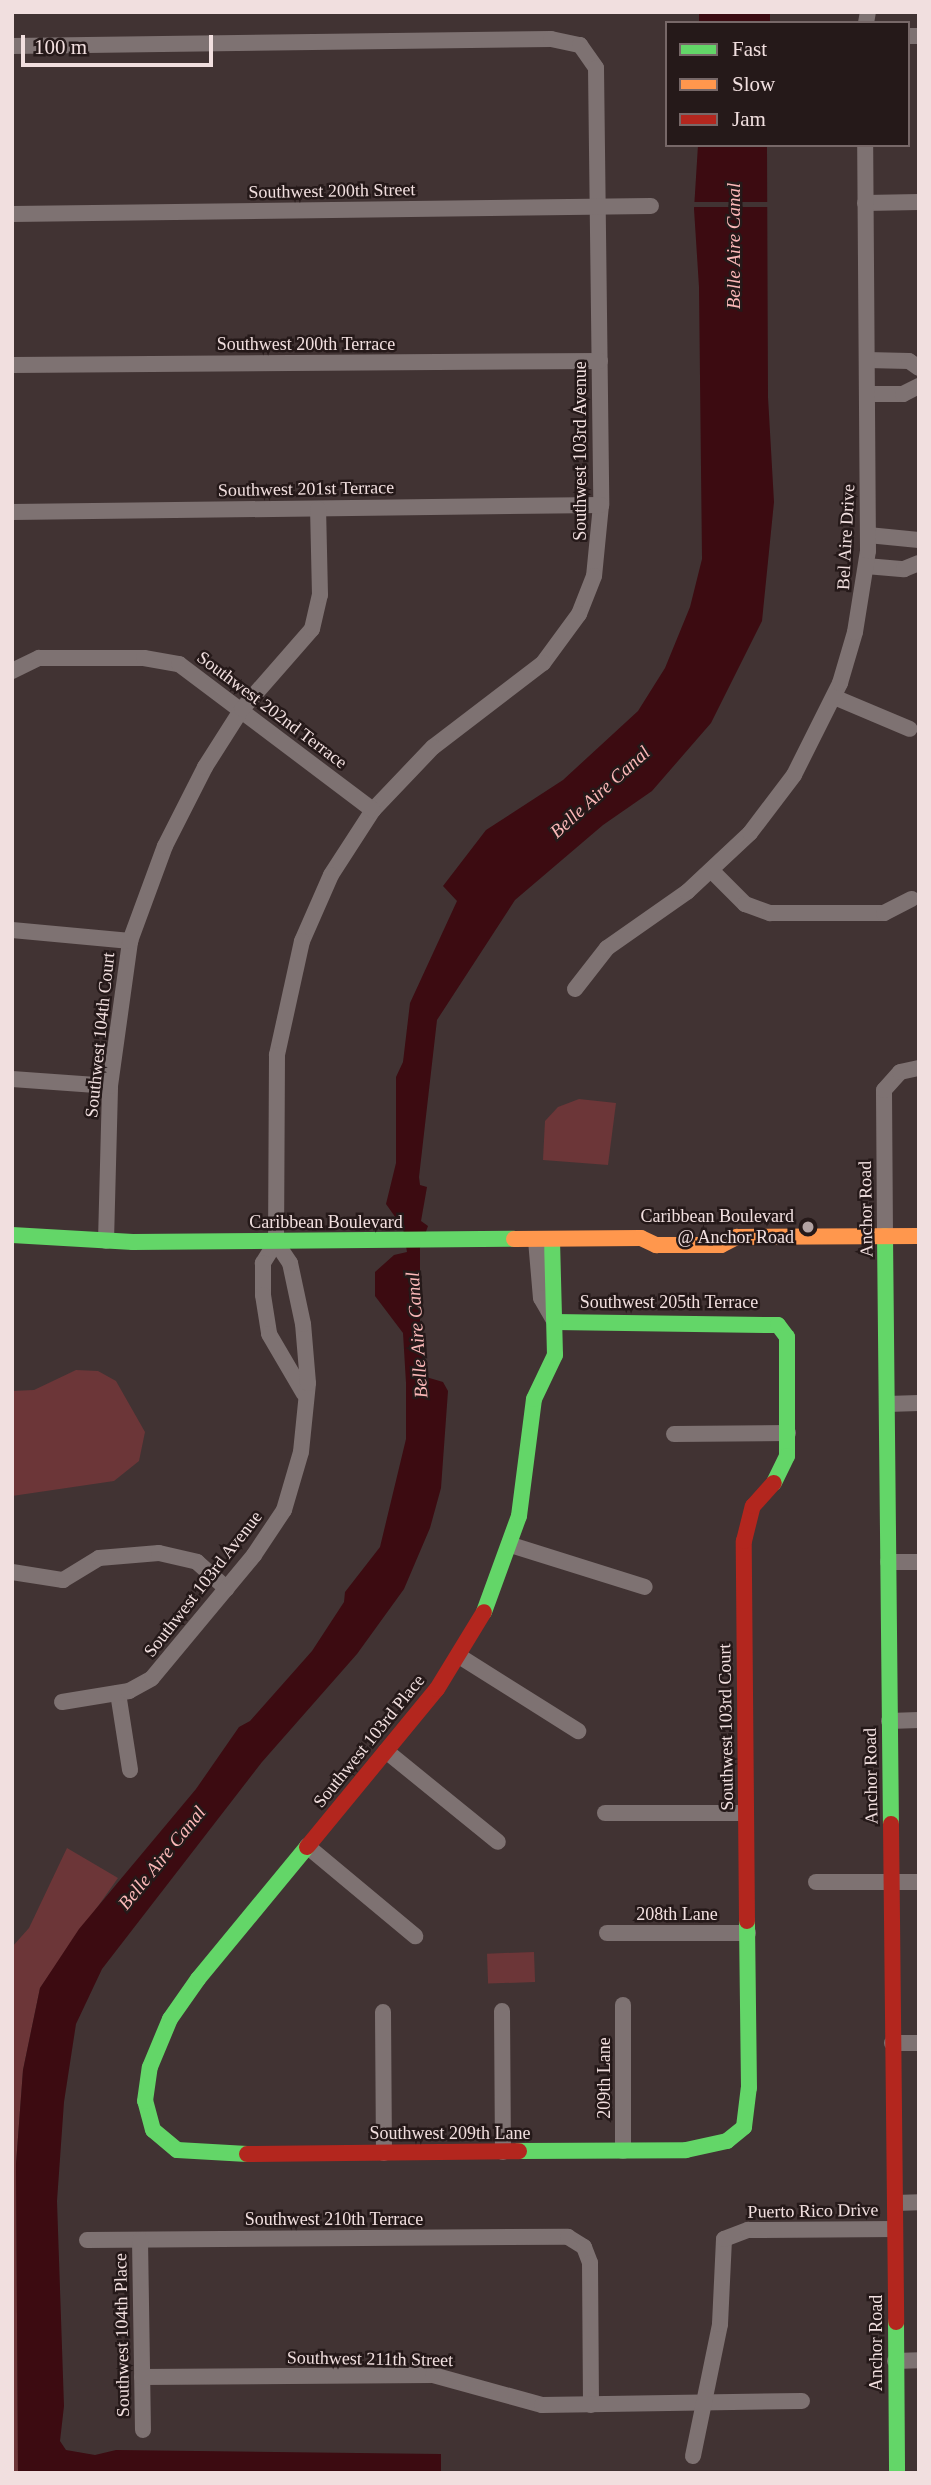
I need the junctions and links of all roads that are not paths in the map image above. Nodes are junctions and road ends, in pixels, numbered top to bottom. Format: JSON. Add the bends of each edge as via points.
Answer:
{"nodes":[{"id":1,"x":12,"y":46,"type":"edge"},
{"id":2,"x":865,"y":147,"type":"edge"},
{"id":3,"x":919,"y":202,"type":"edge"},
{"id":4,"x":865,"y":203,"type":"junction"},
{"id":5,"x":651,"y":206,"type":"dead end"},
{"id":6,"x":599,"y":207,"type":"junction"},
{"id":7,"x":12,"y":214,"type":"edge"},
{"id":8,"x":867,"y":360,"type":"junction"},
{"id":9,"x":600,"y":361,"type":"junction"},
{"id":10,"x":12,"y":365,"type":"edge"},
{"id":11,"x":919,"y":368,"type":"edge"},
{"id":12,"x":919,"y":386,"type":"edge"},
{"id":13,"x":867,"y":394,"type":"junction"},
{"id":14,"x":601,"y":505,"type":"junction"},
{"id":15,"x":318,"y":509,"type":"junction"},
{"id":16,"x":12,"y":512,"type":"edge"},
{"id":17,"x":868,"y":535,"type":"junction"},
{"id":18,"x":919,"y":540,"type":"edge"},
{"id":19,"x":919,"y":563,"type":"edge"},
{"id":20,"x":866,"y":566,"type":"junction"},
{"id":21,"x":15,"y":668,"type":"edge"},
{"id":22,"x":834,"y":697,"type":"junction"},
{"id":23,"x":243,"y":709,"type":"junction"},
{"id":24,"x":910,"y":729,"type":"dead end"},
{"id":25,"x":373,"y":810,"type":"junction"},
{"id":26,"x":712,"y":871,"type":"junction"},
{"id":27,"x":912,"y":899,"type":"dead end"},
{"id":28,"x":12,"y":930,"type":"edge"},
{"id":29,"x":130,"y":940,"type":"junction"},
{"id":30,"x":575,"y":989,"type":"dead end"},
{"id":31,"x":919,"y":1068,"type":"edge"},
{"id":32,"x":12,"y":1079,"type":"edge"},
{"id":33,"x":110,"y":1086,"type":"junction"},
{"id":34,"x":12,"y":1235,"type":"edge"},
{"id":35,"x":885,"y":1236,"type":"junction"},
{"id":36,"x":919,"y":1236,"type":"edge"},
{"id":37,"x":544,"y":1240,"type":"junction"},
{"id":38,"x":106,"y":1241,"type":"junction"},
{"id":39,"x":276,"y":1242,"type":"junction"},
{"id":40,"x":294,"y":1290,"type":"junction"},
{"id":41,"x":263,"y":1294,"type":"junction"},
{"id":42,"x":555,"y":1322,"type":"junction"},
{"id":43,"x":782,"y":1328,"type":"joint"},
{"id":44,"x":304,"y":1394,"type":"junction"},
{"id":45,"x":919,"y":1403,"type":"edge"},
{"id":46,"x":887,"y":1404,"type":"junction"},
{"id":47,"x":788,"y":1433,"type":"junction"},
{"id":48,"x":674,"y":1434,"type":"dead end"},
{"id":49,"x":511,"y":1545,"type":"junction"},
{"id":50,"x":888,"y":1562,"type":"junction"},
{"id":51,"x":919,"y":1562,"type":"edge"},
{"id":52,"x":12,"y":1572,"type":"edge"},
{"id":53,"x":645,"y":1587,"type":"dead end"},
{"id":54,"x":227,"y":1589,"type":"junction"},
{"id":55,"x":459,"y":1656,"type":"junction"},
{"id":56,"x":118,"y":1693,"type":"junction"},
{"id":57,"x":62,"y":1702,"type":"dead end"},
{"id":58,"x":919,"y":1720,"type":"edge"},
{"id":59,"x":889,"y":1721,"type":"junction"},
{"id":60,"x":578,"y":1731,"type":"dead end"},
{"id":61,"x":386,"y":1751,"type":"junction"},
{"id":62,"x":130,"y":1770,"type":"dead end"},
{"id":63,"x":746,"y":1813,"type":"junction"},
{"id":64,"x":605,"y":1814,"type":"dead end"},
{"id":65,"x":498,"y":1842,"type":"dead end"},
{"id":66,"x":307,"y":1846,"type":"junction"},
{"id":67,"x":816,"y":1882,"type":"dead end"},
{"id":68,"x":891,"y":1882,"type":"junction"},
{"id":69,"x":919,"y":1882,"type":"edge"},
{"id":70,"x":607,"y":1933,"type":"dead end"},
{"id":71,"x":748,"y":1933,"type":"junction"},
{"id":72,"x":415,"y":1936,"type":"dead end"},
{"id":73,"x":623,"y":2005,"type":"dead end"},
{"id":74,"x":502,"y":2011,"type":"dead end"},
{"id":75,"x":383,"y":2012,"type":"dead end"},
{"id":76,"x":892,"y":2043,"type":"junction"},
{"id":77,"x":919,"y":2043,"type":"edge"},
{"id":78,"x":735,"y":2137,"type":"joint"},
{"id":79,"x":166,"y":2143,"type":"joint"},
{"id":80,"x":623,"y":2151,"type":"junction"},
{"id":81,"x":503,"y":2152,"type":"junction"},
{"id":82,"x":384,"y":2153,"type":"junction"},
{"id":83,"x":919,"y":2202,"type":"edge"},
{"id":84,"x":895,"y":2203,"type":"junction"},
{"id":85,"x":895,"y":2229,"type":"junction"},
{"id":86,"x":87,"y":2240,"type":"dead end"},
{"id":87,"x":140,"y":2240,"type":"junction"},
{"id":88,"x":919,"y":2360,"type":"edge"},
{"id":89,"x":895,"y":2361,"type":"junction"},
{"id":90,"x":142,"y":2377,"type":"junction"},
{"id":91,"x":802,"y":2401,"type":"dead end"},
{"id":92,"x":702,"y":2402,"type":"junction"},
{"id":93,"x":591,"y":2404,"type":"junction"},
{"id":94,"x":143,"y":2430,"type":"dead end"},
{"id":95,"x":693,"y":2456,"type":"dead end"},
{"id":96,"x":897,"y":2473,"type":"edge"}],
"edges":[{"from":1,"to":6,"type":"street","name":"Southwest 103rd Avenue","via":[[570,41],[587,51],[598,78]]},
{"from":2,"to":4,"type":"street","name":"Bel Aire Drive"},
{"from":3,"to":4,"type":"street"},
{"from":4,"to":8,"type":"street","name":"Bel Aire Drive"},
{"from":5,"to":6,"type":"street","name":"Southwest 200th Street"},
{"from":6,"to":7,"type":"street","name":"Southwest 200th Street"},
{"from":6,"to":9,"type":"street","name":"Southwest 103rd Avenue"},
{"from":8,"to":11,"type":"street","via":[[909,361]]},
{"from":8,"to":13,"type":"street","name":"Bel Aire Drive"},
{"from":9,"to":10,"type":"street","name":"Southwest 200th Terrace"},
{"from":9,"to":14,"type":"street","name":"Southwest 103rd Avenue"},
{"from":12,"to":13,"type":"street","via":[[903,394]]},
{"from":13,"to":17,"type":"street","name":"Bel Aire Drive"},
{"from":14,"to":15,"type":"street","name":"Southwest 201st Terrace"},
{"from":14,"to":25,"type":"street","name":"Southwest 103rd Avenue","via":[[591,587],[556,648],[530,675],[433,747]]},
{"from":15,"to":16,"type":"street","name":"Southwest 201st Terrace"},
{"from":15,"to":23,"type":"street","name":"Southwest 104th Court","via":[[320,595],[315,621],[301,646]]},
{"from":17,"to":18,"type":"street"},
{"from":17,"to":20,"type":"street","name":"Bel Aire Drive"},
{"from":19,"to":20,"type":"street","via":[[904,569]]},
{"from":20,"to":22,"type":"street","name":"Bel Aire Drive","via":[[855,632]]},
{"from":21,"to":23,"type":"street","name":"Southwest 202nd Terrace","via":[[38,658],[161,659],[186,668]]},
{"from":22,"to":24,"type":"street"},
{"from":22,"to":26,"type":"street","name":"Bel Aire Drive","via":[[784,790]]},
{"from":23,"to":25,"type":"street","name":"Southwest 202nd Terrace"},
{"from":23,"to":29,"type":"street","name":"Southwest 104th Court","via":[[205,767],[165,846]]},
{"from":25,"to":39,"type":"street","name":"Southwest 103rd Avenue","via":[[322,892],[288,988],[276,1066]]},
{"from":26,"to":27,"type":"street","via":[[746,904],[770,913],[884,914]]},
{"from":26,"to":30,"type":"street","name":"Bel Aire Drive","via":[[607,948]]},
{"from":28,"to":29,"type":"street"},
{"from":29,"to":33,"type":"street","name":"Southwest 104th Court"},
{"from":31,"to":35,"type":"street","name":"Anchor Road","via":[[889,1080],[883,1095]]},
{"from":32,"to":33,"type":"street"},
{"from":33,"to":38,"type":"street","name":"Southwest 104th Court"},
{"from":34,"to":38,"type":"street","name":"Caribbean Boulevard"},
{"from":35,"to":36,"type":"street","name":"Caribbean Boulevard"},
{"from":35,"to":37,"type":"street","name":"Caribbean Boulevard","via":[[737,1237],[708,1245],[656,1245],[641,1238]]},
{"from":35,"to":46,"type":"street","name":"Anchor Road"},
{"from":37,"to":39,"type":"street","name":"Caribbean Boulevard"},
{"from":37,"to":42,"type":"street","name":"Southwest 103rd Place"},
{"from":38,"to":39,"type":"street","name":"Caribbean Boulevard"},
{"from":39,"to":40,"type":"street","name":"Southwest 103rd Avenue","via":[[290,1263]]},
{"from":39,"to":41,"type":"street","name":"Southwest 103rd Avenue","via":[[263,1263]]},
{"from":40,"to":41,"type":"street"},
{"from":40,"to":44,"type":"street","name":"Southwest 103rd Avenue","via":[[305,1338]]},
{"from":41,"to":44,"type":"street","name":"Southwest 103rd Avenue","via":[[269,1334]]},
{"from":42,"to":43,"type":"street","name":"Southwest 205th Terrace","via":[[762,1321]]},
{"from":42,"to":49,"type":"street","name":"Southwest 103rd Place","via":[[554,1362],[534,1399],[527,1472]]},
{"from":43,"to":47,"type":"street","name":"Southwest 103rd Court","via":[[788,1343]]},
{"from":44,"to":54,"type":"street","name":"Southwest 103rd Avenue","via":[[301,1452],[284,1510]]},
{"from":45,"to":46,"type":"street"},
{"from":46,"to":50,"type":"street","name":"Anchor Road"},
{"from":47,"to":48,"type":"street"},
{"from":47,"to":63,"type":"street","name":"Southwest 103rd Court","via":[[786,1464],[755,1502],[744,1532]]},
{"from":49,"to":53,"type":"street"},
{"from":49,"to":55,"type":"street","name":"Southwest 103rd Place","via":[[486,1610]]},
{"from":50,"to":51,"type":"street"},
{"from":50,"to":59,"type":"street","name":"Anchor Road"},
{"from":52,"to":54,"type":"street","via":[[63,1580],[110,1555],[159,1553],[197,1562]]},
{"from":54,"to":56,"type":"street","name":"Southwest 103rd Avenue","via":[[152,1678]]},
{"from":55,"to":60,"type":"street"},
{"from":55,"to":61,"type":"street","name":"Southwest 103rd Place"},
{"from":56,"to":57,"type":"street","name":"Southwest 103rd Avenue"},
{"from":56,"to":62,"type":"street"},
{"from":58,"to":59,"type":"street"},
{"from":59,"to":68,"type":"street","name":"Anchor Road"},
{"from":61,"to":65,"type":"street"},
{"from":61,"to":66,"type":"street","name":"Southwest 103rd Place"},
{"from":63,"to":64,"type":"street"},
{"from":63,"to":71,"type":"street","name":"Southwest 103rd Court"},
{"from":66,"to":72,"type":"street"},
{"from":66,"to":79,"type":"street","name":"Southwest 103rd Place","via":[[188,1992],[165,2030],[150,2067],[145,2101],[153,2130]]},
{"from":67,"to":68,"type":"street"},
{"from":68,"to":69,"type":"street"},
{"from":68,"to":76,"type":"street","name":"Anchor Road"},
{"from":70,"to":71,"type":"street","name":"208th Lane"},
{"from":71,"to":78,"type":"street","name":"Southwest 103rd Court","via":[[749,2102],[744,2127]]},
{"from":73,"to":80,"type":"street","name":"209th Lane"},
{"from":74,"to":81,"type":"street"},
{"from":75,"to":82,"type":"street"},
{"from":76,"to":77,"type":"street"},
{"from":76,"to":84,"type":"street","name":"Anchor Road"},
{"from":78,"to":80,"type":"street","name":"Southwest 209th Lane","via":[[695,2150]]},
{"from":79,"to":82,"type":"street","name":"Southwest 209th Lane","via":[[201,2154]]},
{"from":80,"to":81,"type":"street","name":"Southwest 209th Lane"},
{"from":81,"to":82,"type":"street","name":"Southwest 209th Lane"},
{"from":83,"to":84,"type":"street"},
{"from":84,"to":85,"type":"street","name":"Anchor Road"},
{"from":85,"to":89,"type":"street","name":"Anchor Road"},
{"from":85,"to":92,"type":"street","name":"Puerto Rico Drive","via":[[733,2233],[721,2247],[720,2324]]},
{"from":86,"to":87,"type":"street","name":"Southwest 210th Terrace"},
{"from":87,"to":90,"type":"street","name":"Southwest 104th Place"},
{"from":87,"to":93,"type":"street","name":"Southwest 210th Terrace","via":[[559,2236],[587,2252]]},
{"from":88,"to":89,"type":"street"},
{"from":89,"to":96,"type":"street","name":"Anchor Road"},
{"from":90,"to":93,"type":"street","name":"Southwest 211th Street","via":[[433,2375],[464,2380],[530,2403]]},
{"from":90,"to":94,"type":"street","name":"Southwest 104th Place"},
{"from":91,"to":92,"type":"street","name":"Southwest 211th Street"},
{"from":92,"to":93,"type":"street","name":"Southwest 211th Street"},
{"from":92,"to":95,"type":"street"}]}
